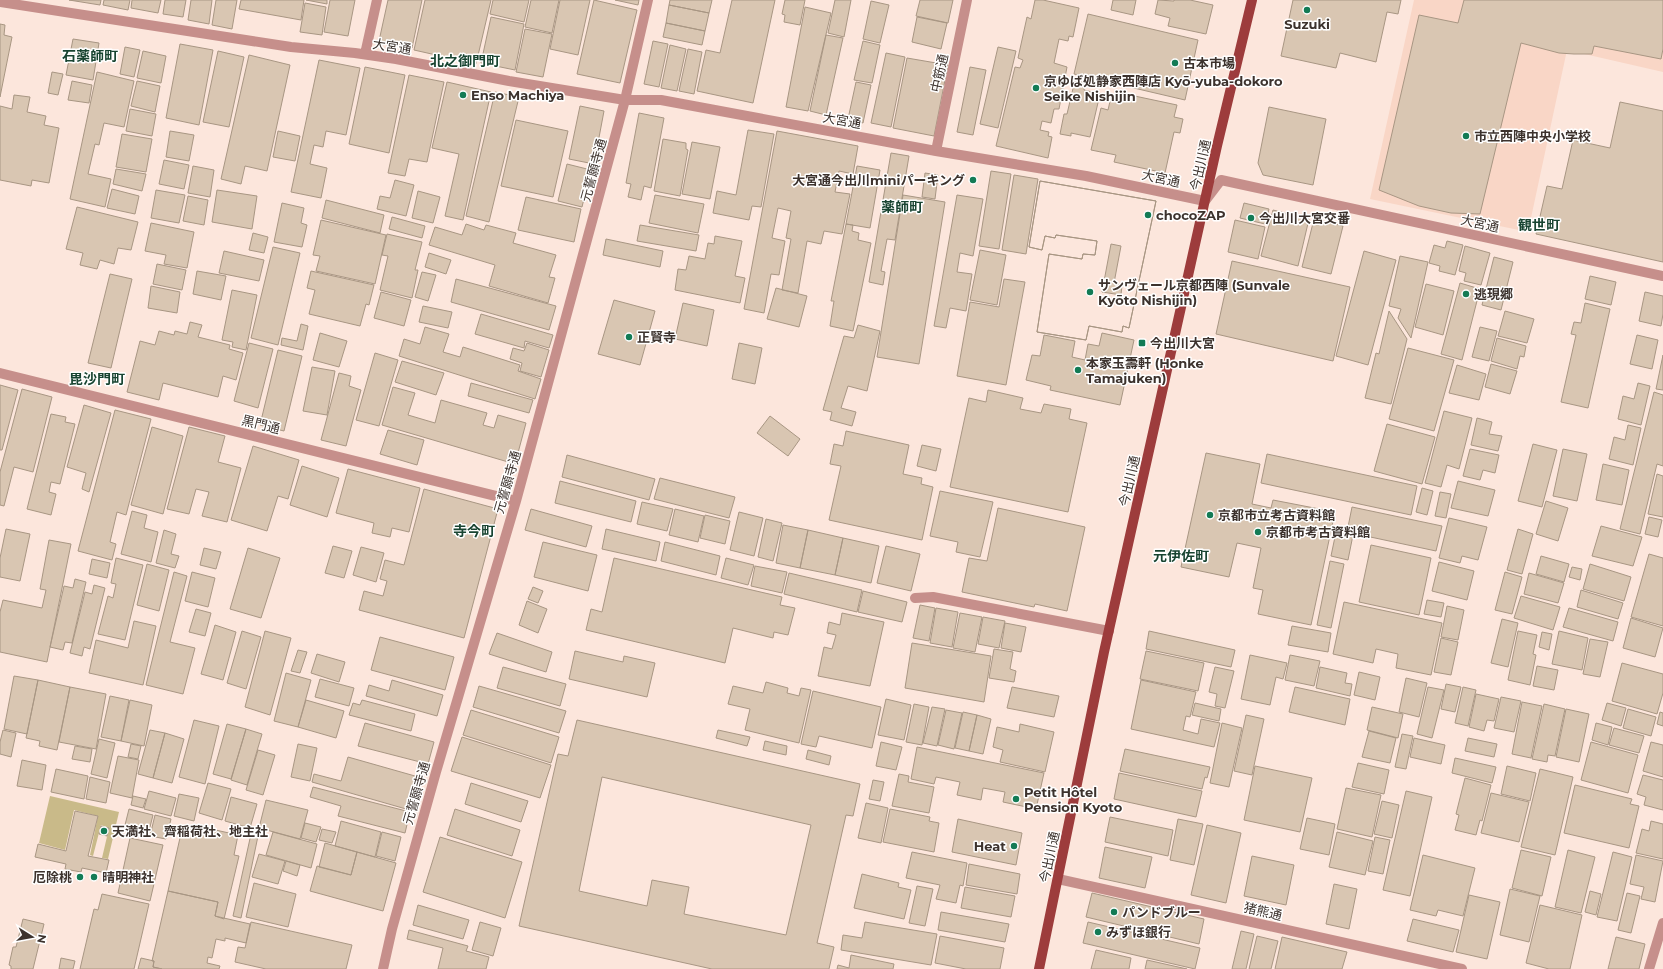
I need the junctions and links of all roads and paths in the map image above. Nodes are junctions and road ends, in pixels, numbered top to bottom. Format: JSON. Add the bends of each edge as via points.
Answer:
{"nodes":[{"id":1,"x":377,"y":0,"type":"edge"},
{"id":2,"x":648,"y":0,"type":"edge"},
{"id":3,"x":967,"y":0,"type":"edge"},
{"id":4,"x":1252,"y":0,"type":"edge"},
{"id":5,"x":0,"y":2,"type":"edge"},
{"id":6,"x":25,"y":3,"type":"edge"},
{"id":7,"x":365,"y":54,"type":"junction"},
{"id":8,"x":625,"y":100,"type":"junction"},
{"id":9,"x":936,"y":151,"type":"junction"},
{"id":10,"x":1205,"y":201,"type":"junction"},
{"id":11,"x":1663,"y":276,"type":"edge"},
{"id":12,"x":0,"y":374,"type":"edge"},
{"id":13,"x":516,"y":501,"type":"junction"},
{"id":14,"x":915,"y":598,"type":"dead end"},
{"id":15,"x":1109,"y":631,"type":"junction"},
{"id":16,"x":1058,"y":879,"type":"junction"},
{"id":17,"x":1663,"y":923,"type":"edge"},
{"id":18,"x":383,"y":969,"type":"edge"},
{"id":19,"x":1039,"y":969,"type":"edge"},
{"id":20,"x":1462,"y":969,"type":"edge"},
{"id":21,"x":1649,"y":969,"type":"edge"}],
"edges":[{"from":1,"to":7,"type":"street"},
{"from":2,"to":8,"type":"street","name":"元誓願寺通"},
{"from":3,"to":9,"type":"street","name":"中筋通"},
{"from":4,"to":10,"type":"main road","name":"今出川通"},
{"from":5,"to":6,"type":"street","name":"大宮通"},
{"from":6,"to":7,"type":"street","name":"大宮通","via":[[291,47]]},
{"from":7,"to":8,"type":"street","name":"大宮通","via":[[509,82]]},
{"from":8,"to":9,"type":"street","name":"大宮通","via":[[661,100]]},
{"from":8,"to":13,"type":"street","name":"元誓願寺通"},
{"from":9,"to":10,"type":"street","name":"大宮通","via":[[1086,176]]},
{"from":10,"to":11,"type":"street","name":"大宮通","via":[[1221,180]]},
{"from":10,"to":15,"type":"main road","name":"今出川通"},
{"from":12,"to":13,"type":"street","name":"黒門通"},
{"from":13,"to":18,"type":"street","name":"元誓願寺通","via":[[436,772]]},
{"from":14,"to":15,"type":"street","via":[[933,597]]},
{"from":15,"to":16,"type":"main road","name":"今出川通"},
{"from":16,"to":19,"type":"main road","name":"今出川通"},
{"from":16,"to":20,"type":"street","name":"猪熊通"},
{"from":17,"to":21,"type":"street"}]}
